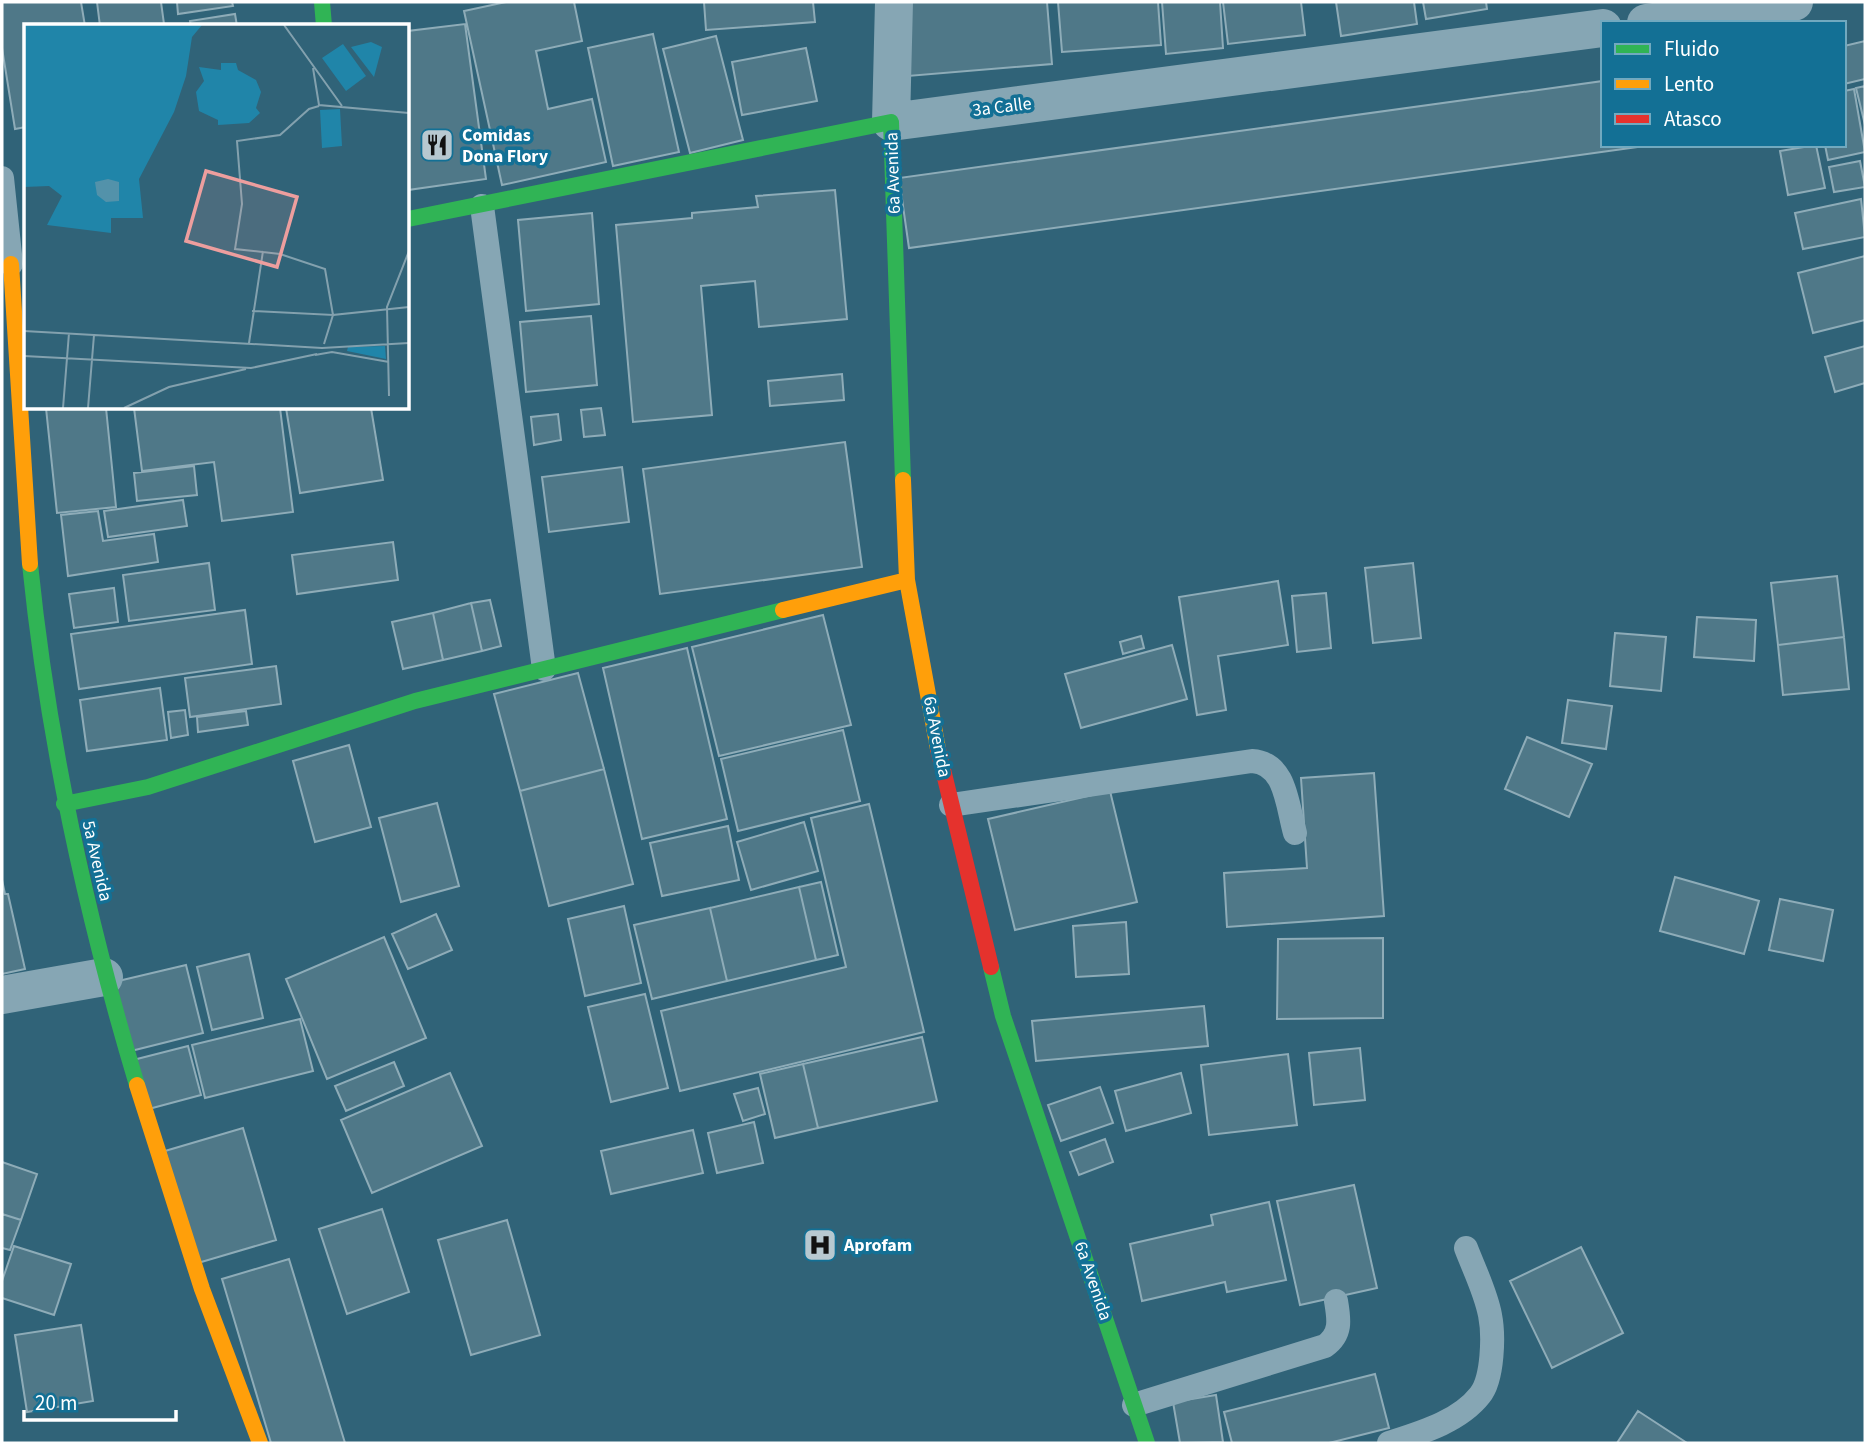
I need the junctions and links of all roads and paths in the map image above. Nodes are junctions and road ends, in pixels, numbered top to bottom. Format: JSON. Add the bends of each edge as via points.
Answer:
{"nodes":[{"id":1,"x":321,"y":2,"type":"edge"},
{"id":2,"x":894,"y":2,"type":"edge"},
{"id":3,"x":1794,"y":2,"type":"edge"},
{"id":4,"x":1660,"y":21,"type":"edge"},
{"id":5,"x":324,"y":24,"type":"edge"},
{"id":6,"x":1601,"y":28,"type":"edge"},
{"id":7,"x":891,"y":122,"type":"junction"},
{"id":8,"x":2,"y":178,"type":"edge"},
{"id":9,"x":482,"y":206,"type":"junction"},
{"id":10,"x":410,"y":219,"type":"edge"},
{"id":11,"x":13,"y":263,"type":"edge"},
{"id":12,"x":907,"y":580,"type":"junction"},
{"id":13,"x":544,"y":669,"type":"junction"},
{"id":14,"x":64,"y":804,"type":"junction"},
{"id":15,"x":951,"y":805,"type":"junction"},
{"id":16,"x":1295,"y":834,"type":"dead end"},
{"id":17,"x":104,"y":977,"type":"junction"},
{"id":18,"x":2,"y":995,"type":"edge"},
{"id":19,"x":1466,"y":1248,"type":"dead end"},
{"id":20,"x":1336,"y":1301,"type":"dead end"},
{"id":21,"x":1134,"y":1405,"type":"junction"},
{"id":22,"x":260,"y":1443,"type":"edge"},
{"id":23,"x":1147,"y":1443,"type":"edge"},
{"id":24,"x":1390,"y":1443,"type":"edge"}],
"edges":[{"from":1,"to":5,"type":"street"},
{"from":2,"to":7,"type":"street","name":"6a Avenida"},
{"from":3,"to":4,"type":"street"},
{"from":6,"to":7,"type":"street","name":"3a Calle"},
{"from":7,"to":9,"type":"street","name":"3a Calle"},
{"from":7,"to":12,"type":"street","name":"6a Avenida"},
{"from":8,"to":11,"type":"lane"},
{"from":9,"to":10,"type":"street","name":"3a Calle"},
{"from":9,"to":13,"type":"lane"},
{"from":11,"to":14,"type":"street","name":"5a Avenida","via":[[29,533],[47,704]]},
{"from":12,"to":13,"type":"street"},
{"from":12,"to":15,"type":"street","name":"6a Avenida"},
{"from":13,"to":14,"type":"street","via":[[415,701],[148,787]]},
{"from":14,"to":17,"type":"street","name":"5a Avenida"},
{"from":15,"to":16,"type":"lane","via":[[1267,762],[1277,772]]},
{"from":15,"to":21,"type":"street","name":"6a Avenida","via":[[1003,1016]]},
{"from":17,"to":18,"type":"street"},
{"from":17,"to":22,"type":"street","name":"5a Avenida","via":[[189,1252]]},
{"from":19,"to":24,"type":"lane","via":[[1490,1315],[1490,1371],[1481,1394],[1463,1411],[1432,1429]]},
{"from":20,"to":21,"type":"lane","via":[[1336,1336],[1325,1346]]},
{"from":21,"to":23,"type":"street","name":"6a Avenida"}]}
